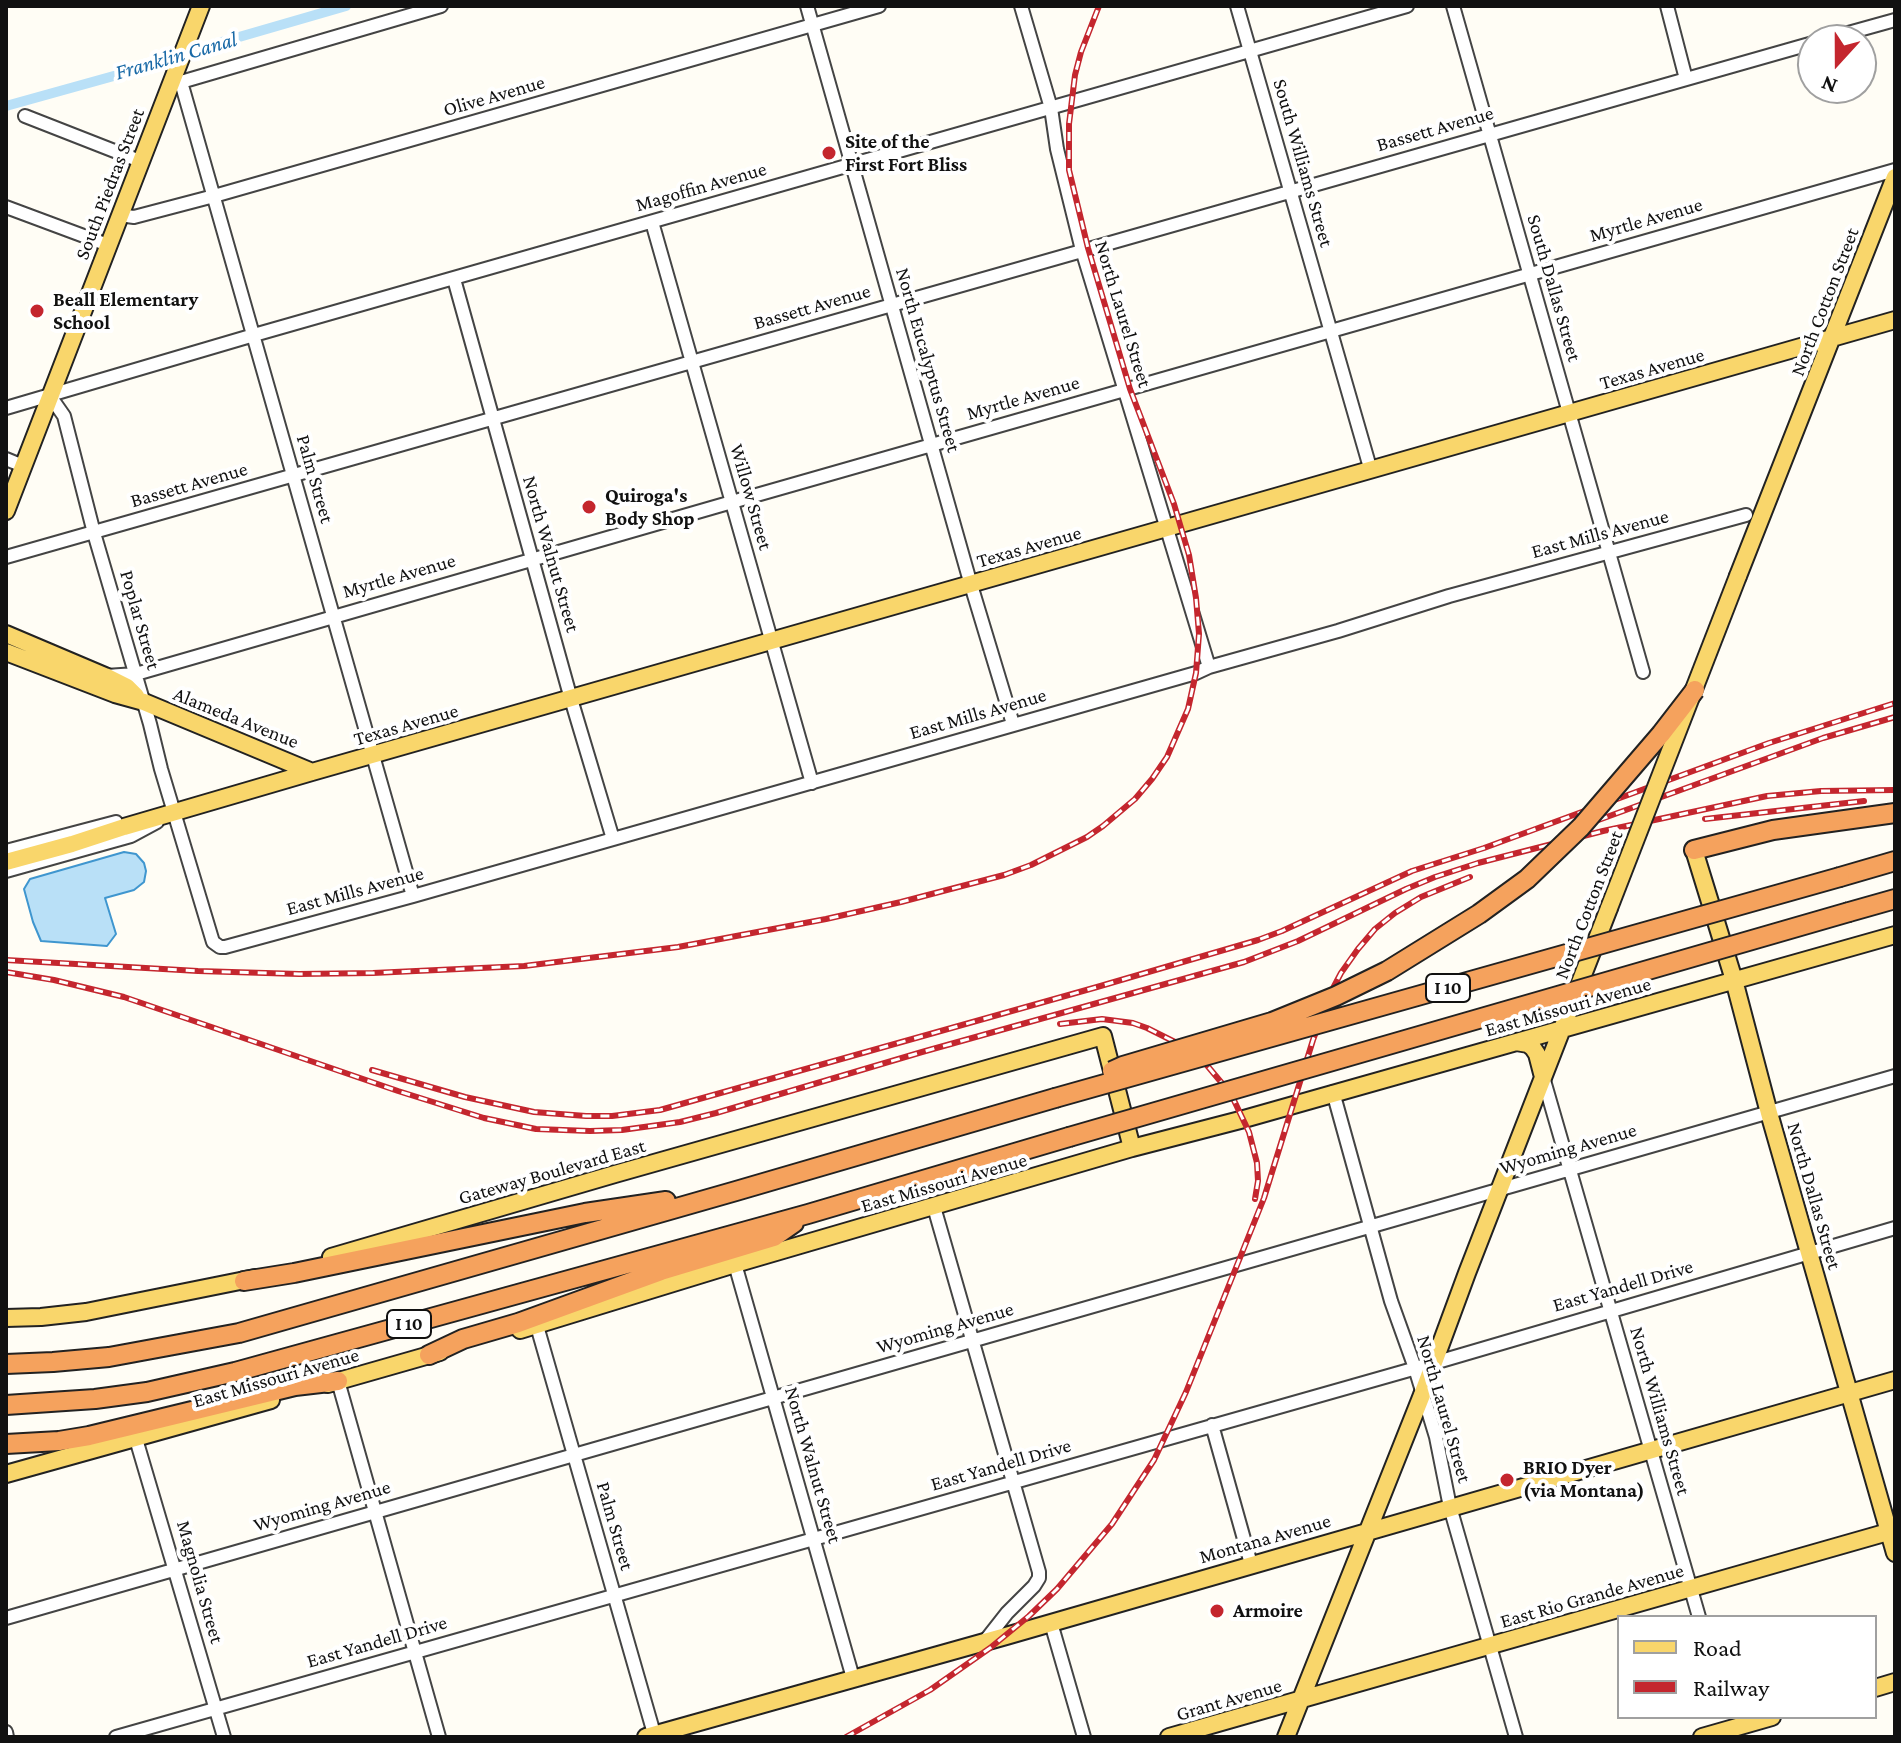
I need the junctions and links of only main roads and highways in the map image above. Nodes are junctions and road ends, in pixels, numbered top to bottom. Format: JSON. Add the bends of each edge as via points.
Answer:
{"nodes":[{"id":1,"x":197,"y":7,"type":"edge"},
{"id":2,"x":1895,"y":177,"type":"edge"},
{"id":3,"x":1895,"y":320,"type":"edge"},
{"id":4,"x":1831,"y":339,"type":"junction"},
{"id":5,"x":6,"y":511,"type":"edge"},
{"id":6,"x":6,"y":634,"type":"edge"},
{"id":7,"x":6,"y":652,"type":"edge"},
{"id":8,"x":1695,"y":690,"type":"junction"},
{"id":9,"x":144,"y":702,"type":"junction"},
{"id":10,"x":312,"y":772,"type":"junction"},
{"id":11,"x":1895,"y":813,"type":"edge"},
{"id":12,"x":1694,"y":850,"type":"joint"},
{"id":13,"x":1895,"y":861,"type":"edge"},
{"id":14,"x":6,"y":862,"type":"edge"},
{"id":15,"x":1895,"y":899,"type":"edge"},
{"id":16,"x":1895,"y":935,"type":"edge"},
{"id":17,"x":1734,"y":980,"type":"junction"},
{"id":18,"x":1561,"y":1030,"type":"junction"},
{"id":19,"x":1516,"y":1042,"type":"junction"},
{"id":20,"x":1543,"y":1077,"type":"junction"},
{"id":21,"x":1055,"y":1098,"type":"junction"},
{"id":22,"x":1132,"y":1148,"type":"junction"},
{"id":23,"x":736,"y":1191,"type":"junction"},
{"id":24,"x":808,"y":1214,"type":"junction"},
{"id":25,"x":244,"y":1281,"type":"junction"},
{"id":26,"x":6,"y":1318,"type":"edge"},
{"id":27,"x":429,"y":1355,"type":"junction"},
{"id":28,"x":6,"y":1364,"type":"edge"},
{"id":29,"x":1895,"y":1380,"type":"edge"},
{"id":30,"x":338,"y":1381,"type":"junction"},
{"id":31,"x":1849,"y":1393,"type":"junction"},
{"id":32,"x":6,"y":1405,"type":"edge"},
{"id":33,"x":6,"y":1444,"type":"edge"},
{"id":34,"x":6,"y":1472,"type":"edge"},
{"id":35,"x":1366,"y":1531,"type":"junction"},
{"id":36,"x":1892,"y":1531,"type":"edge"},
{"id":37,"x":1895,"y":1553,"type":"edge"},
{"id":38,"x":1300,"y":1701,"type":"junction"},
{"id":39,"x":1767,"y":1719,"type":"edge"},
{"id":40,"x":1734,"y":1733,"type":"edge"},
{"id":41,"x":652,"y":1736,"type":"edge"},
{"id":42,"x":1169,"y":1737,"type":"edge"},
{"id":43,"x":1286,"y":1737,"type":"edge"},
{"id":44,"x":1702,"y":1737,"type":"edge"}],
"edges":[{"from":1,"to":5,"type":"main road","name":"South Piedras Street","via":[[177,75]]},
{"from":2,"to":4,"type":"main road","name":"North Cotton Street"},
{"from":3,"to":4,"type":"main road","name":"Texas Avenue"},
{"from":4,"to":8,"type":"main road","name":"North Cotton Street","bridge":true},
{"from":4,"to":10,"type":"main road","name":"Texas Avenue"},
{"from":6,"to":9,"type":"main road","name":"Alameda Avenue","via":[[105,676]]},
{"from":7,"to":9,"type":"main road","name":"Alameda Avenue"},
{"from":8,"to":18,"type":"main road","name":"North Cotton Street","bridge":true},
{"from":8,"to":21,"type":"highway","bridge":true,"via":[[1581,827],[1527,879],[1421,951],[1294,1013],[1123,1066]]},
{"from":9,"to":10,"type":"main road","name":"Alameda Avenue"},
{"from":10,"to":14,"type":"main road","name":"Texas Avenue"},
{"from":11,"to":12,"type":"highway","via":[[1773,830]]},
{"from":12,"to":17,"type":"main road","name":"North Dallas Street"},
{"from":13,"to":21,"type":"highway","number":"I 10","bridge":true},
{"from":15,"to":24,"type":"highway","number":"I 10","bridge":true},
{"from":16,"to":17,"type":"main road","name":"East Missouri Avenue"},
{"from":17,"to":18,"type":"main road","name":"East Missouri Avenue"},
{"from":17,"to":31,"type":"main road","name":"North Dallas Street"},
{"from":18,"to":19,"type":"main road","name":"East Missouri Avenue"},
{"from":18,"to":20,"type":"main road","name":"North Cotton Street"},
{"from":19,"to":20,"type":"main road","via":[[1533,1048]]},
{"from":19,"to":22,"type":"main road","name":"East Missouri Avenue"},
{"from":20,"to":35,"type":"main road","name":"North Cotton Street"},
{"from":21,"to":23,"type":"highway","number":"I 10"},
{"from":22,"to":25,"type":"main road","name":"Gateway Boulevard East","via":[[1103,1036]]},
{"from":22,"to":27,"type":"main road","name":"East Missouri Avenue"},
{"from":23,"to":25,"type":"highway","via":[[585,1213]]},
{"from":23,"to":28,"type":"highway","number":"I 10","via":[[239,1333],[109,1357]]},
{"from":24,"to":27,"type":"highway","via":[[774,1237],[661,1271]]},
{"from":24,"to":32,"type":"highway","number":"I 10","via":[[235,1372],[147,1392]]},
{"from":25,"to":26,"type":"main road","name":"Gateway Boulevard East","via":[[86,1312]]},
{"from":27,"to":30,"type":"main road","name":"East Missouri Avenue"},
{"from":29,"to":31,"type":"main road","name":"Montana Avenue"},
{"from":30,"to":33,"type":"highway","via":[[295,1386],[89,1436]]},
{"from":30,"to":34,"type":"main road","name":"East Missouri Avenue"},
{"from":31,"to":35,"type":"main road","name":"Montana Avenue"},
{"from":31,"to":36,"type":"main road","name":"North Dallas Street"},
{"from":35,"to":38,"type":"main road","name":"North Cotton Street"},
{"from":35,"to":41,"type":"main road","name":"Montana Avenue"},
{"from":36,"to":37,"type":"main road","name":"North Dallas Street"},
{"from":36,"to":38,"type":"main road","name":"East Rio Grande Avenue"},
{"from":38,"to":42,"type":"main road","name":"Grant Avenue"},
{"from":38,"to":43,"type":"main road","name":"North Cotton Street"},
{"from":39,"to":40,"type":"main road"},
{"from":40,"to":44,"type":"main road"}]}
